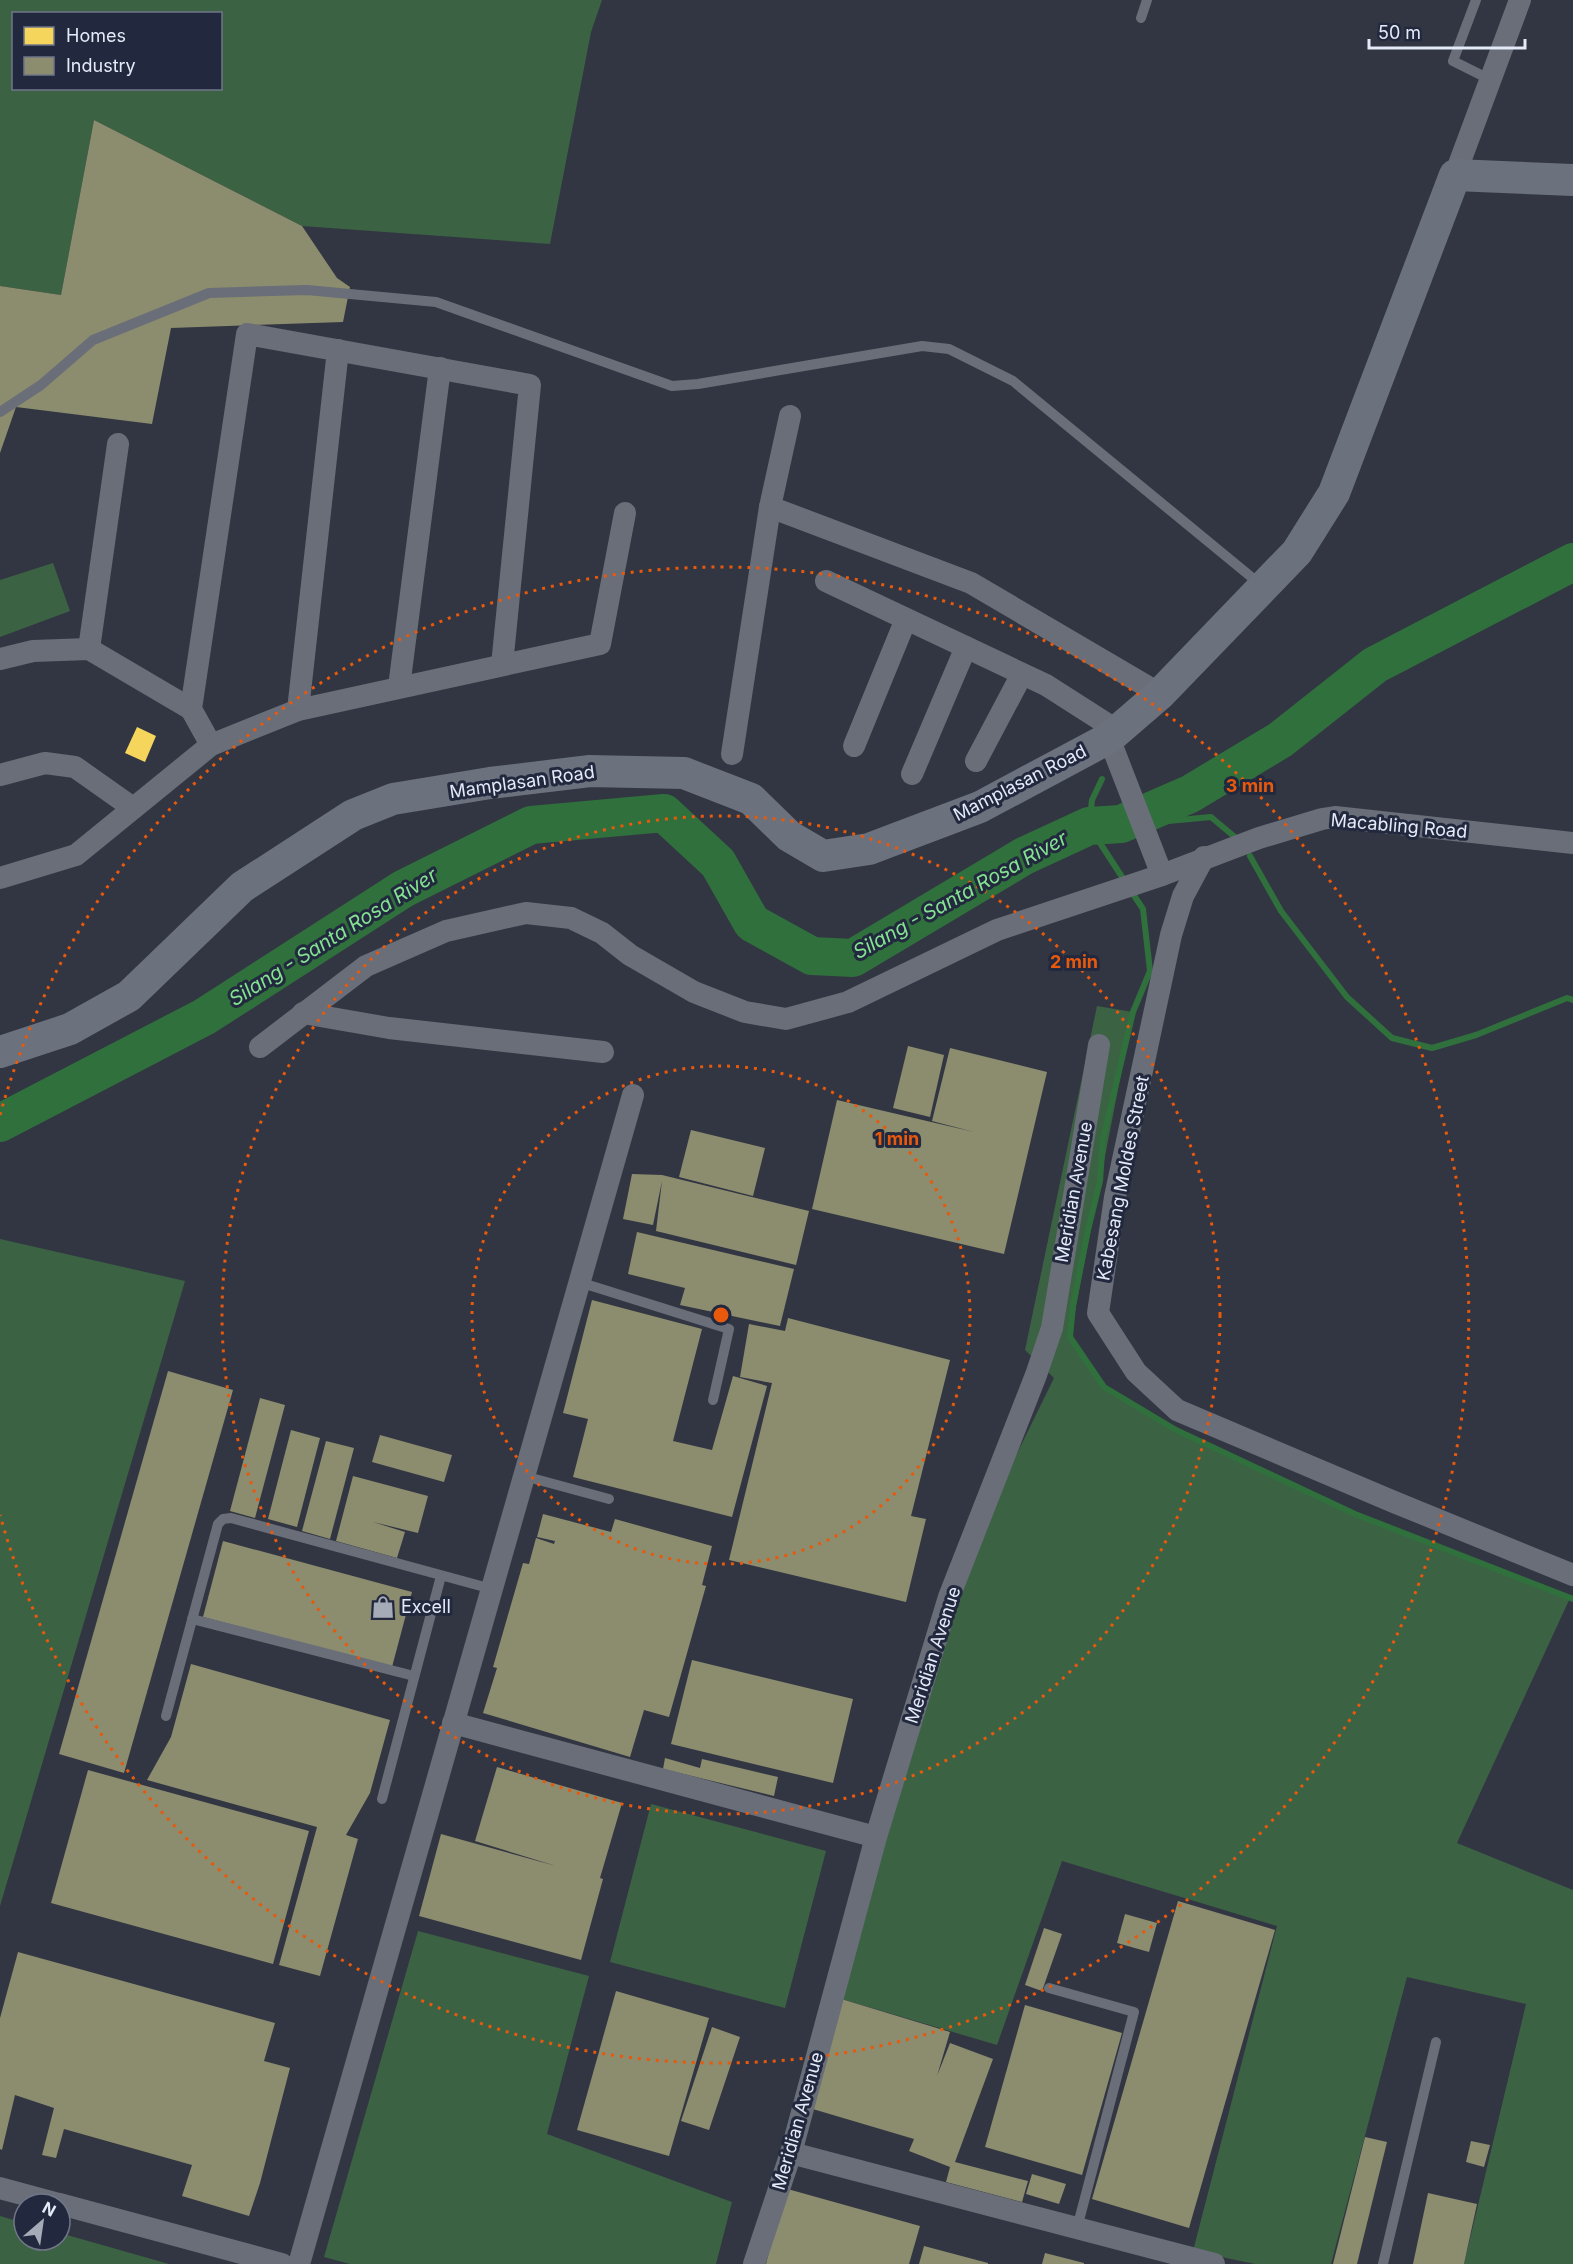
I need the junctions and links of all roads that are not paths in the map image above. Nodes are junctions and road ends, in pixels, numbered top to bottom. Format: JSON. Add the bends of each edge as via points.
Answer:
{"nodes":[{"id":1,"x":1147,"y":0,"type":"edge"},
{"id":2,"x":1476,"y":0,"type":"edge"},
{"id":3,"x":1520,"y":0,"type":"edge"},
{"id":4,"x":1141,"y":18,"type":"dead end"},
{"id":5,"x":1489,"y":79,"type":"junction"},
{"id":6,"x":1455,"y":175,"type":"junction"},
{"id":7,"x":1573,"y":180,"type":"edge"},
{"id":8,"x":338,"y":350,"type":"junction"},
{"id":9,"x":440,"y":368,"type":"junction"},
{"id":10,"x":0,"y":412,"type":"edge"},
{"id":11,"x":790,"y":416,"type":"dead end"},
{"id":12,"x":118,"y":444,"type":"dead end"},
{"id":13,"x":770,"y":507,"type":"junction"},
{"id":14,"x":625,"y":513,"type":"dead end"},
{"id":15,"x":826,"y":580,"type":"dead end"},
{"id":16,"x":1263,"y":587,"type":"junction"},
{"id":17,"x":906,"y":619,"type":"junction"},
{"id":18,"x":966,"y":647,"type":"junction"},
{"id":19,"x":89,"y":649,"type":"junction"},
{"id":20,"x":0,"y":659,"type":"edge"},
{"id":21,"x":502,"y":665,"type":"junction"},
{"id":22,"x":1022,"y":674,"type":"junction"},
{"id":23,"x":399,"y":687,"type":"junction"},
{"id":24,"x":1160,"y":693,"type":"junction"},
{"id":25,"x":191,"y":709,"type":"junction"},
{"id":26,"x":298,"y":710,"type":"junction"},
{"id":27,"x":1114,"y":734,"type":"junction"},
{"id":28,"x":211,"y":745,"type":"junction"},
{"id":29,"x":854,"y":746,"type":"dead end"},
{"id":30,"x":732,"y":754,"type":"dead end"},
{"id":31,"x":976,"y":761,"type":"dead end"},
{"id":32,"x":912,"y":774,"type":"dead end"},
{"id":33,"x":0,"y":775,"type":"edge"},
{"id":34,"x":133,"y":808,"type":"junction"},
{"id":35,"x":1573,"y":843,"type":"edge"},
{"id":36,"x":1204,"y":857,"type":"junction"},
{"id":37,"x":1158,"y":866,"type":"junction"},
{"id":38,"x":0,"y":878,"type":"edge"},
{"id":39,"x":303,"y":1013,"type":"junction"},
{"id":40,"x":1099,"y":1045,"type":"dead end"},
{"id":41,"x":260,"y":1047,"type":"dead end"},
{"id":42,"x":0,"y":1052,"type":"edge"},
{"id":43,"x":603,"y":1052,"type":"dead end"},
{"id":44,"x":633,"y":1095,"type":"dead end"},
{"id":45,"x":579,"y":1282,"type":"junction"},
{"id":46,"x":713,"y":1400,"type":"dead end"},
{"id":47,"x":524,"y":1476,"type":"junction"},
{"id":48,"x":609,"y":1499,"type":"dead end"},
{"id":49,"x":1573,"y":1575,"type":"edge"},
{"id":50,"x":441,"y":1576,"type":"junction"},
{"id":51,"x":492,"y":1589,"type":"junction"},
{"id":52,"x":192,"y":1619,"type":"junction"},
{"id":53,"x":414,"y":1676,"type":"junction"},
{"id":54,"x":166,"y":1716,"type":"dead end"},
{"id":55,"x":453,"y":1723,"type":"junction"},
{"id":56,"x":382,"y":1800,"type":"dead end"},
{"id":57,"x":876,"y":1837,"type":"junction"},
{"id":58,"x":1049,"y":1988,"type":"dead end"},
{"id":59,"x":1436,"y":2042,"type":"dead end"},
{"id":60,"x":790,"y":2153,"type":"junction"},
{"id":61,"x":0,"y":2188,"type":"edge"},
{"id":62,"x":15,"y":2192,"type":"edge"},
{"id":63,"x":72,"y":2207,"type":"edge"},
{"id":64,"x":1077,"y":2228,"type":"junction"},
{"id":65,"x":282,"y":2264,"type":"edge"},
{"id":66,"x":299,"y":2264,"type":"edge"},
{"id":67,"x":754,"y":2264,"type":"edge"},
{"id":68,"x":1214,"y":2264,"type":"edge"},
{"id":69,"x":1383,"y":2264,"type":"edge"}],
"edges":[{"from":1,"to":4,"type":"lane"},
{"from":2,"to":5,"type":"lane","via":[[1453,61]]},
{"from":3,"to":5,"type":"street"},
{"from":5,"to":6,"type":"street"},
{"from":6,"to":7,"type":"street"},
{"from":6,"to":16,"type":"street","name":"Mamplasan Road","via":[[1334,494],[1297,552]]},
{"from":8,"to":9,"type":"street"},
{"from":8,"to":25,"type":"street","via":[[247,334]]},
{"from":8,"to":26,"type":"street"},
{"from":9,"to":21,"type":"street","via":[[530,385]]},
{"from":9,"to":23,"type":"street"},
{"from":10,"to":16,"type":"lane","via":[[41,385],[93,340],[209,293],[307,290],[436,302],[672,386],[922,346],[949,349],[1013,381]]},
{"from":11,"to":13,"type":"street"},
{"from":12,"to":19,"type":"street"},
{"from":13,"to":24,"type":"street","via":[[971,582]]},
{"from":13,"to":30,"type":"street"},
{"from":14,"to":21,"type":"street","via":[[600,644]]},
{"from":15,"to":17,"type":"street"},
{"from":16,"to":24,"type":"street","name":"Mamplasan Road"},
{"from":17,"to":18,"type":"street"},
{"from":17,"to":29,"type":"street"},
{"from":18,"to":22,"type":"street"},
{"from":18,"to":32,"type":"street"},
{"from":19,"to":20,"type":"street","via":[[33,651]]},
{"from":19,"to":25,"type":"street"},
{"from":21,"to":23,"type":"street"},
{"from":22,"to":27,"type":"street","via":[[1046,685]]},
{"from":22,"to":31,"type":"street"},
{"from":23,"to":26,"type":"street"},
{"from":24,"to":27,"type":"street","name":"Mamplasan Road"},
{"from":25,"to":28,"type":"street"},
{"from":26,"to":28,"type":"street"},
{"from":27,"to":37,"type":"street","via":[[1128,788]]},
{"from":27,"to":42,"type":"street","name":"Mamplasan Road","via":[[980,807],[869,849],[823,856],[789,836],[751,799],[684,772],[590,771],[393,799],[353,815],[242,887],[129,996],[70,1029]]},
{"from":28,"to":34,"type":"street"},
{"from":33,"to":34,"type":"street","via":[[45,763],[75,767]]},
{"from":34,"to":38,"type":"street","via":[[76,855]]},
{"from":35,"to":36,"type":"street","name":"Macabling Road","via":[[1335,817]]},
{"from":36,"to":37,"type":"street","name":"Macabling Road"},
{"from":36,"to":49,"type":"street","name":"Kabesang Moldes Street","via":[[1183,896],[1170,935],[1115,1197],[1098,1313],[1136,1372],[1177,1410]]},
{"from":37,"to":39,"type":"street","name":"Macabling Road","via":[[997,930],[848,1002],[786,1019],[746,1011],[694,992],[630,955],[602,933],[571,918],[526,914],[446,931],[366,966]]},
{"from":39,"to":41,"type":"street","name":"Macabling Road"},
{"from":39,"to":43,"type":"street","via":[[389,1028]]},
{"from":40,"to":57,"type":"street","name":"Meridian Avenue","via":[[1052,1328],[949,1597]]},
{"from":44,"to":45,"type":"street"},
{"from":45,"to":46,"type":"lane","via":[[729,1329]]},
{"from":45,"to":47,"type":"street"},
{"from":47,"to":48,"type":"lane"},
{"from":47,"to":51,"type":"street"},
{"from":50,"to":51,"type":"lane"},
{"from":50,"to":52,"type":"lane","via":[[223,1519],[218,1524]]},
{"from":50,"to":53,"type":"lane"},
{"from":51,"to":55,"type":"street"},
{"from":52,"to":53,"type":"lane"},
{"from":52,"to":54,"type":"lane"},
{"from":53,"to":56,"type":"lane"},
{"from":55,"to":57,"type":"street"},
{"from":55,"to":66,"type":"street"},
{"from":57,"to":60,"type":"street","name":"Meridian Avenue"},
{"from":58,"to":64,"type":"lane","via":[[1134,2012]]},
{"from":59,"to":69,"type":"lane"},
{"from":60,"to":64,"type":"street"},
{"from":60,"to":67,"type":"street","name":"Meridian Avenue"},
{"from":61,"to":62,"type":"street"},
{"from":63,"to":65,"type":"street"},
{"from":64,"to":68,"type":"street"}]}
